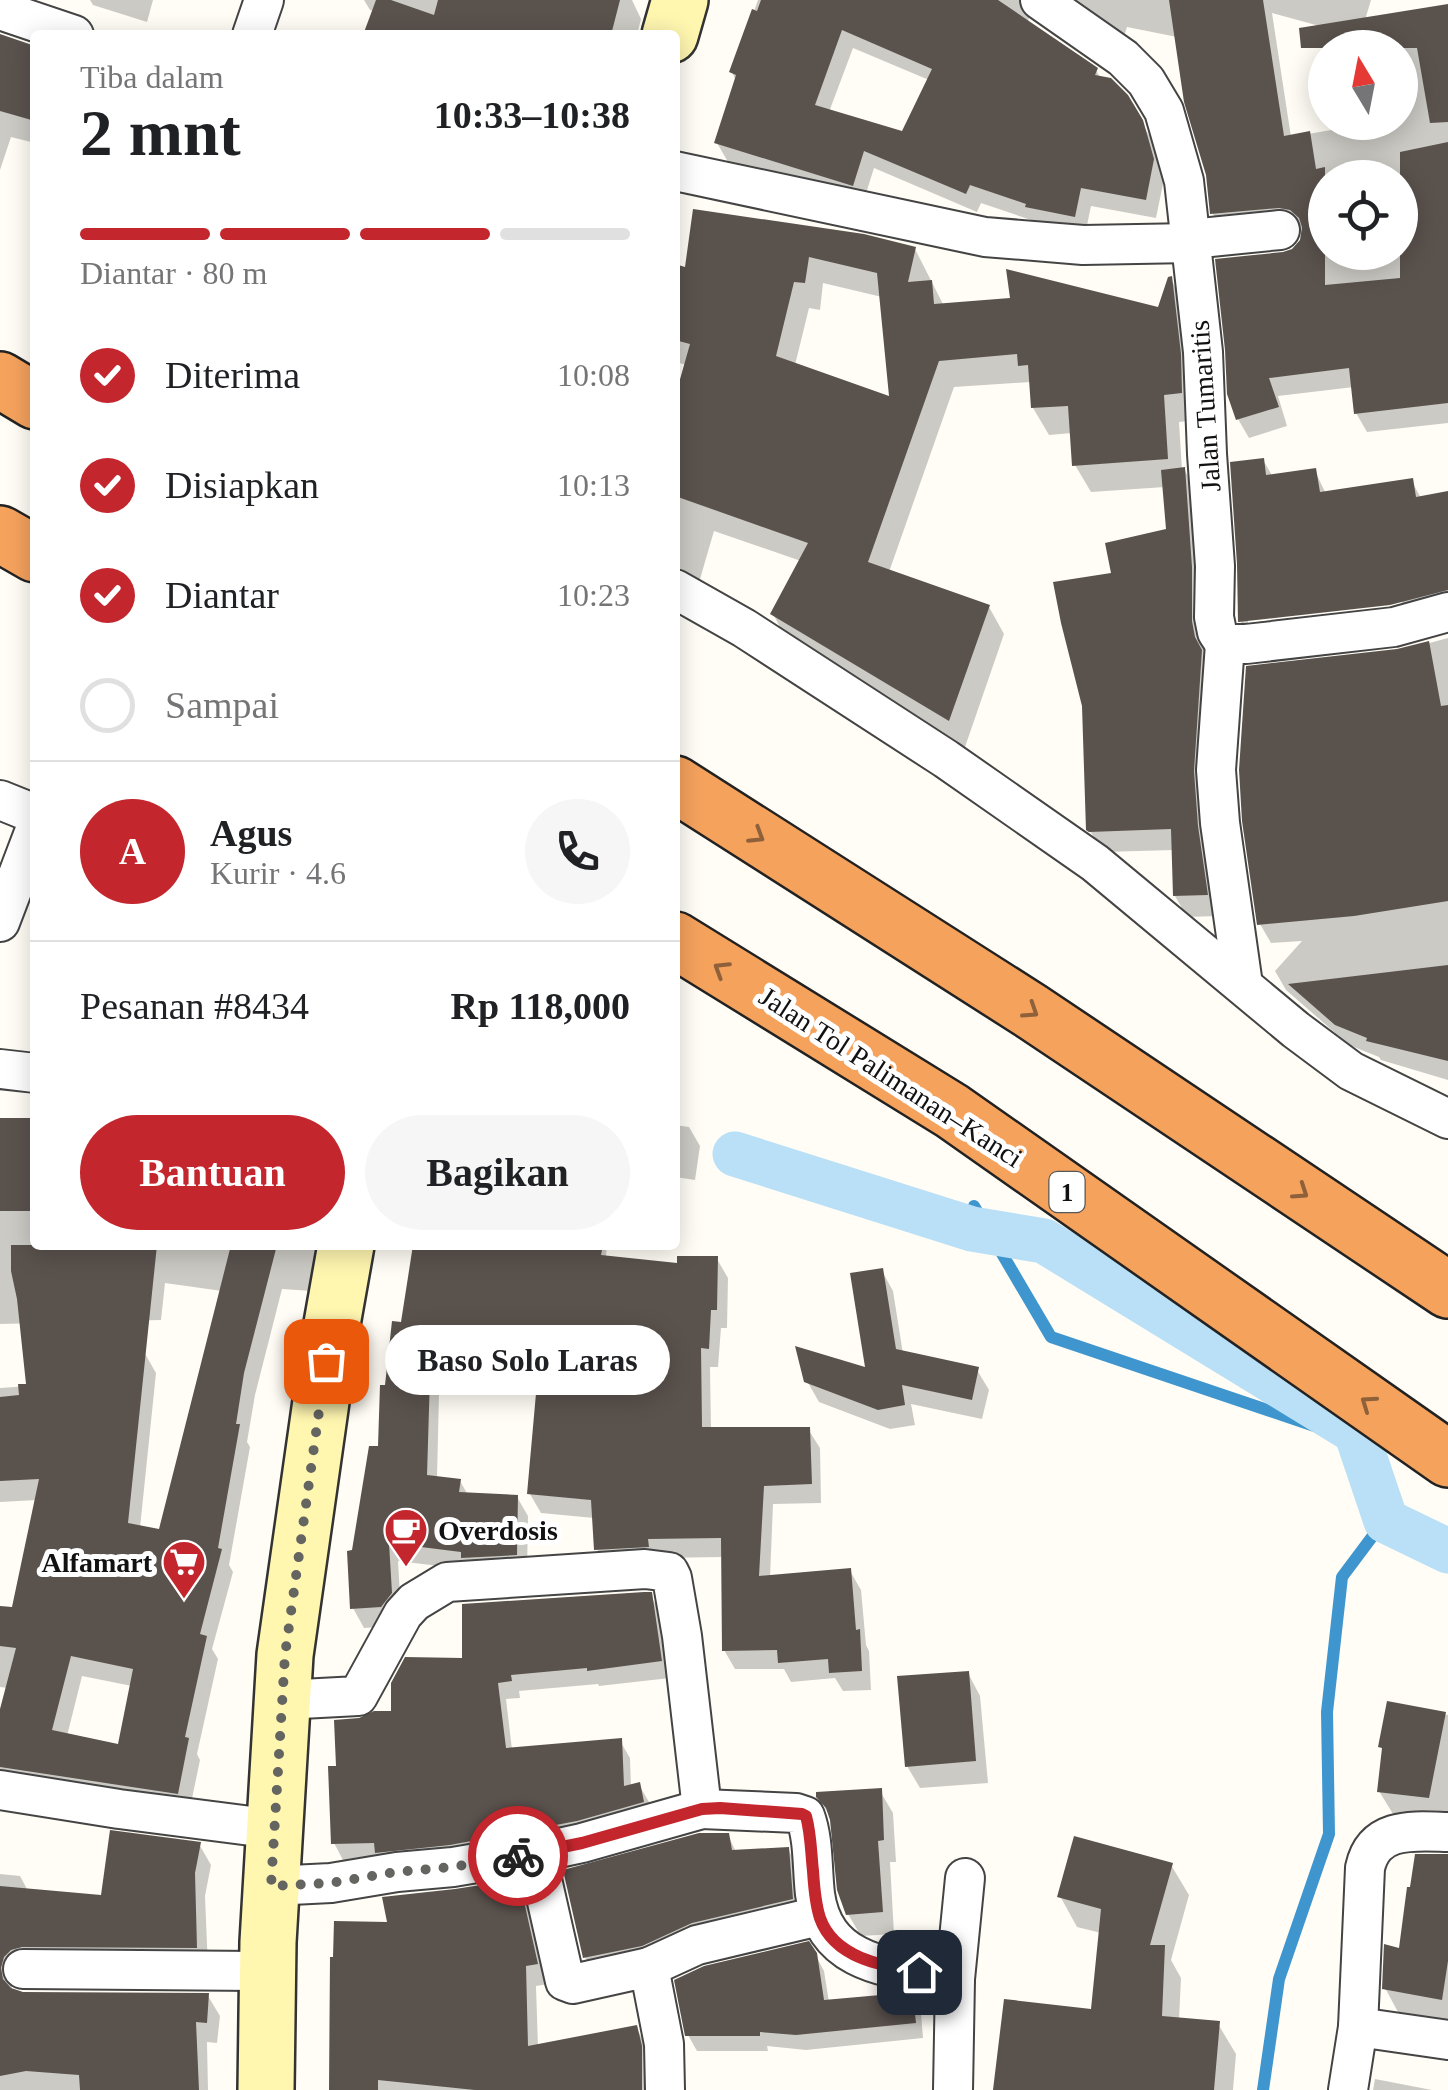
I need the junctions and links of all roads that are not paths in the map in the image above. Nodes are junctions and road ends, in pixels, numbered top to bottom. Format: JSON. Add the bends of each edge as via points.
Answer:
{"nodes":[{"id":1,"x":264,"y":0,"type":"edge"},
{"id":2,"x":680,"y":0,"type":"edge"},
{"id":3,"x":1040,"y":0,"type":"edge"},
{"id":4,"x":0,"y":10,"type":"edge"},
{"id":5,"x":59,"y":30,"type":"edge"},
{"id":6,"x":254,"y":30,"type":"edge"},
{"id":7,"x":671,"y":30,"type":"edge"},
{"id":8,"x":680,"y":172,"type":"edge"},
{"id":9,"x":1280,"y":230,"type":"dead end"},
{"id":10,"x":1191,"y":241,"type":"junction"},
{"id":11,"x":0,"y":380,"type":"edge"},
{"id":12,"x":30,"y":398,"type":"edge"},
{"id":13,"x":0,"y":534,"type":"edge"},
{"id":14,"x":30,"y":551,"type":"edge"},
{"id":15,"x":680,"y":592,"type":"edge"},
{"id":16,"x":1448,"y":612,"type":"edge"},
{"id":17,"x":1224,"y":644,"type":"junction"},
{"id":18,"x":680,"y":787,"type":"edge"},
{"id":19,"x":0,"y":800,"type":"edge"},
{"id":20,"x":30,"y":812,"type":"edge"},
{"id":21,"x":30,"y":843,"type":"edge"},
{"id":22,"x":0,"y":922,"type":"edge"},
{"id":23,"x":680,"y":943,"type":"edge"},
{"id":24,"x":1243,"y":986,"type":"junction"},
{"id":25,"x":0,"y":1069,"type":"edge"},
{"id":26,"x":30,"y":1072,"type":"edge"},
{"id":27,"x":1448,"y":1119,"type":"edge"},
{"id":28,"x":345,"y":1250,"type":"edge"},
{"id":29,"x":1448,"y":1290,"type":"edge"},
{"id":30,"x":1448,"y":1459,"type":"edge"},
{"id":31,"x":282,"y":1700,"type":"junction"},
{"id":32,"x":0,"y":1790,"type":"edge"},
{"id":33,"x":702,"y":1809,"type":"junction"},
{"id":34,"x":274,"y":1829,"type":"junction"},
{"id":35,"x":1448,"y":1832,"type":"edge"},
{"id":36,"x":536,"y":1853,"type":"junction"},
{"id":37,"x":965,"y":1878,"type":"dead end"},
{"id":38,"x":271,"y":1886,"type":"junction"},
{"id":39,"x":819,"y":1916,"type":"junction"},
{"id":40,"x":649,"y":1967,"type":"junction"},
{"id":41,"x":23,"y":1969,"type":"dead end"},
{"id":42,"x":266,"y":1972,"type":"junction"},
{"id":43,"x":955,"y":1979,"type":"junction"},
{"id":44,"x":1358,"y":2026,"type":"junction"},
{"id":45,"x":1448,"y":2040,"type":"edge"},
{"id":46,"x":266,"y":2090,"type":"edge"},
{"id":47,"x":665,"y":2090,"type":"edge"},
{"id":48,"x":953,"y":2090,"type":"edge"},
{"id":49,"x":1348,"y":2090,"type":"edge"}],
"edges":[{"from":1,"to":6,"type":"street"},
{"from":2,"to":7,"type":"street"},
{"from":3,"to":10,"type":"street","name":"Jalan Tumaritis","via":[[1146,82],[1164,111],[1184,180]]},
{"from":4,"to":5,"type":"street"},
{"from":8,"to":10,"type":"street","via":[[984,237],[1083,245]]},
{"from":9,"to":10,"type":"street"},
{"from":10,"to":17,"type":"street","name":"Jalan Tumaritis","via":[[1203,352],[1214,617]]},
{"from":11,"to":12,"type":"highway"},
{"from":13,"to":14,"type":"highway"},
{"from":15,"to":24,"type":"street","via":[[946,759],[1095,863]]},
{"from":16,"to":17,"type":"street","via":[[1394,627]]},
{"from":17,"to":24,"type":"street","name":"Jalan Tumaritis","via":[[1216,770]]},
{"from":18,"to":29,"type":"highway","one_way":true,"via":[[1031,1010]]},
{"from":19,"to":20,"type":"street"},
{"from":21,"to":22,"type":"street"},
{"from":30,"to":23,"type":"highway","name":"Jalan Tol Palimanan–Kanci","number":"1","one_way":true,"via":[[952,1111]]},
{"from":24,"to":27,"type":"street","via":[[1351,1072]]},
{"from":25,"to":26,"type":"street"},
{"from":28,"to":31,"type":"street"},
{"from":31,"to":33,"type":"street","via":[[358,1696],[403,1614],[447,1582],[664,1570],[672,1578],[679,1621]]},
{"from":31,"to":34,"type":"street"},
{"from":32,"to":34,"type":"street"},
{"from":33,"to":36,"type":"street"},
{"from":33,"to":39,"type":"street","via":[[806,1816]]},
{"from":34,"to":38,"type":"street"},
{"from":35,"to":44,"type":"street","via":[[1404,1832],[1370,1851]]},
{"from":36,"to":38,"type":"street"},
{"from":36,"to":40,"type":"street","via":[[565,1982]]},
{"from":37,"to":43,"type":"street"},
{"from":38,"to":42,"type":"street"},
{"from":39,"to":40,"type":"street","via":[[696,1945]]},
{"from":39,"to":43,"type":"street","via":[[834,1940],[863,1959]]},
{"from":40,"to":47,"type":"street"},
{"from":41,"to":42,"type":"street"},
{"from":42,"to":46,"type":"street"},
{"from":43,"to":48,"type":"street"},
{"from":44,"to":45,"type":"street"},
{"from":44,"to":49,"type":"street"}]}
